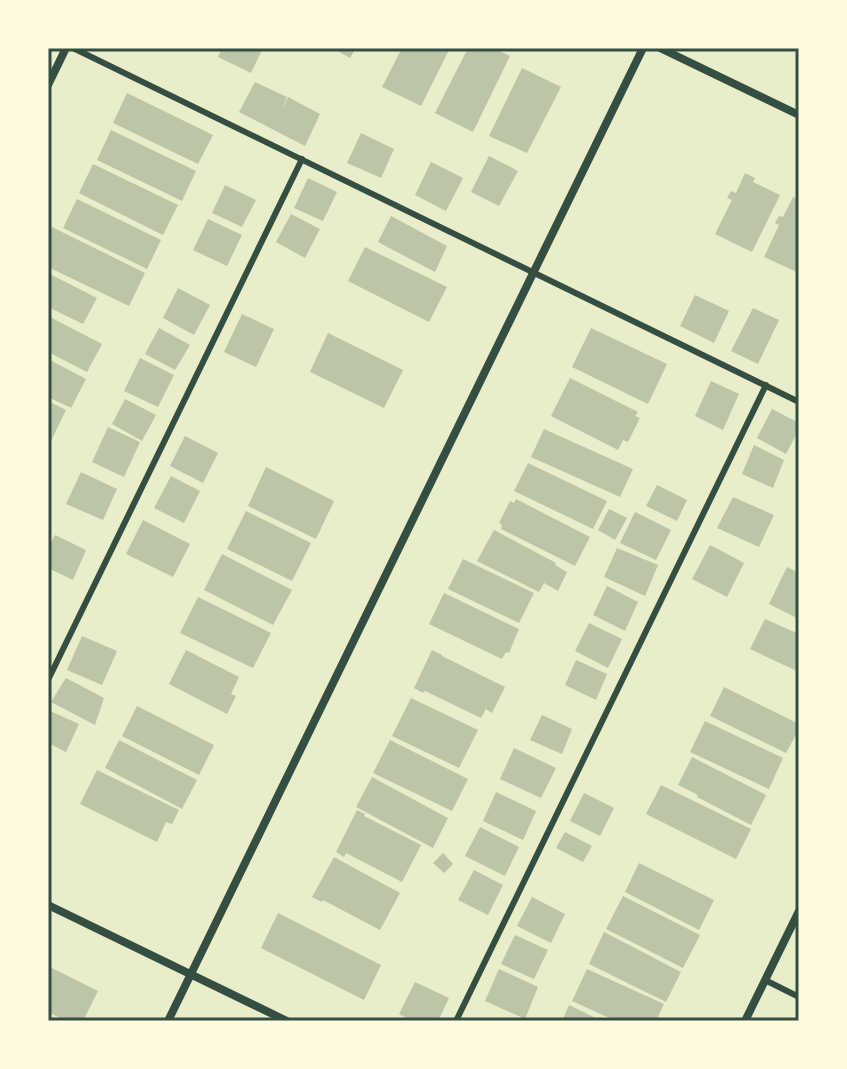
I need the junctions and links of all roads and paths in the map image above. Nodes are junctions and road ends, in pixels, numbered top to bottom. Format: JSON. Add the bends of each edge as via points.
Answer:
{"nodes":[{"id":1,"x":66,"y":48,"type":"edge"},
{"id":2,"x":73,"y":48,"type":"edge"},
{"id":3,"x":643,"y":48,"type":"edge"},
{"id":4,"x":660,"y":48,"type":"edge"},
{"id":5,"x":48,"y":85,"type":"edge"},
{"id":6,"x":799,"y":115,"type":"edge"},
{"id":7,"x":302,"y":159,"type":"junction"},
{"id":8,"x":533,"y":273,"type":"junction"},
{"id":9,"x":766,"y":385,"type":"junction"},
{"id":10,"x":799,"y":402,"type":"edge"},
{"id":11,"x":48,"y":680,"type":"edge"},
{"id":12,"x":48,"y":905,"type":"edge"},
{"id":13,"x":799,"y":911,"type":"edge"},
{"id":14,"x":191,"y":974,"type":"junction"},
{"id":15,"x":765,"y":980,"type":"junction"},
{"id":16,"x":799,"y":997,"type":"edge"},
{"id":17,"x":168,"y":1021,"type":"edge"},
{"id":18,"x":287,"y":1021,"type":"edge"},
{"id":19,"x":456,"y":1021,"type":"edge"},
{"id":20,"x":745,"y":1021,"type":"edge"}],
"edges":[{"from":1,"to":5,"type":"street"},
{"from":2,"to":7,"type":"lane"},
{"from":3,"to":8,"type":"street"},
{"from":4,"to":6,"type":"street"},
{"from":7,"to":8,"type":"lane"},
{"from":7,"to":11,"type":"lane"},
{"from":8,"to":9,"type":"lane"},
{"from":8,"to":14,"type":"street"},
{"from":9,"to":10,"type":"lane"},
{"from":9,"to":19,"type":"lane"},
{"from":12,"to":14,"type":"street"},
{"from":13,"to":15,"type":"street"},
{"from":14,"to":17,"type":"street"},
{"from":14,"to":18,"type":"street"},
{"from":15,"to":16,"type":"lane"},
{"from":15,"to":20,"type":"street"}]}
